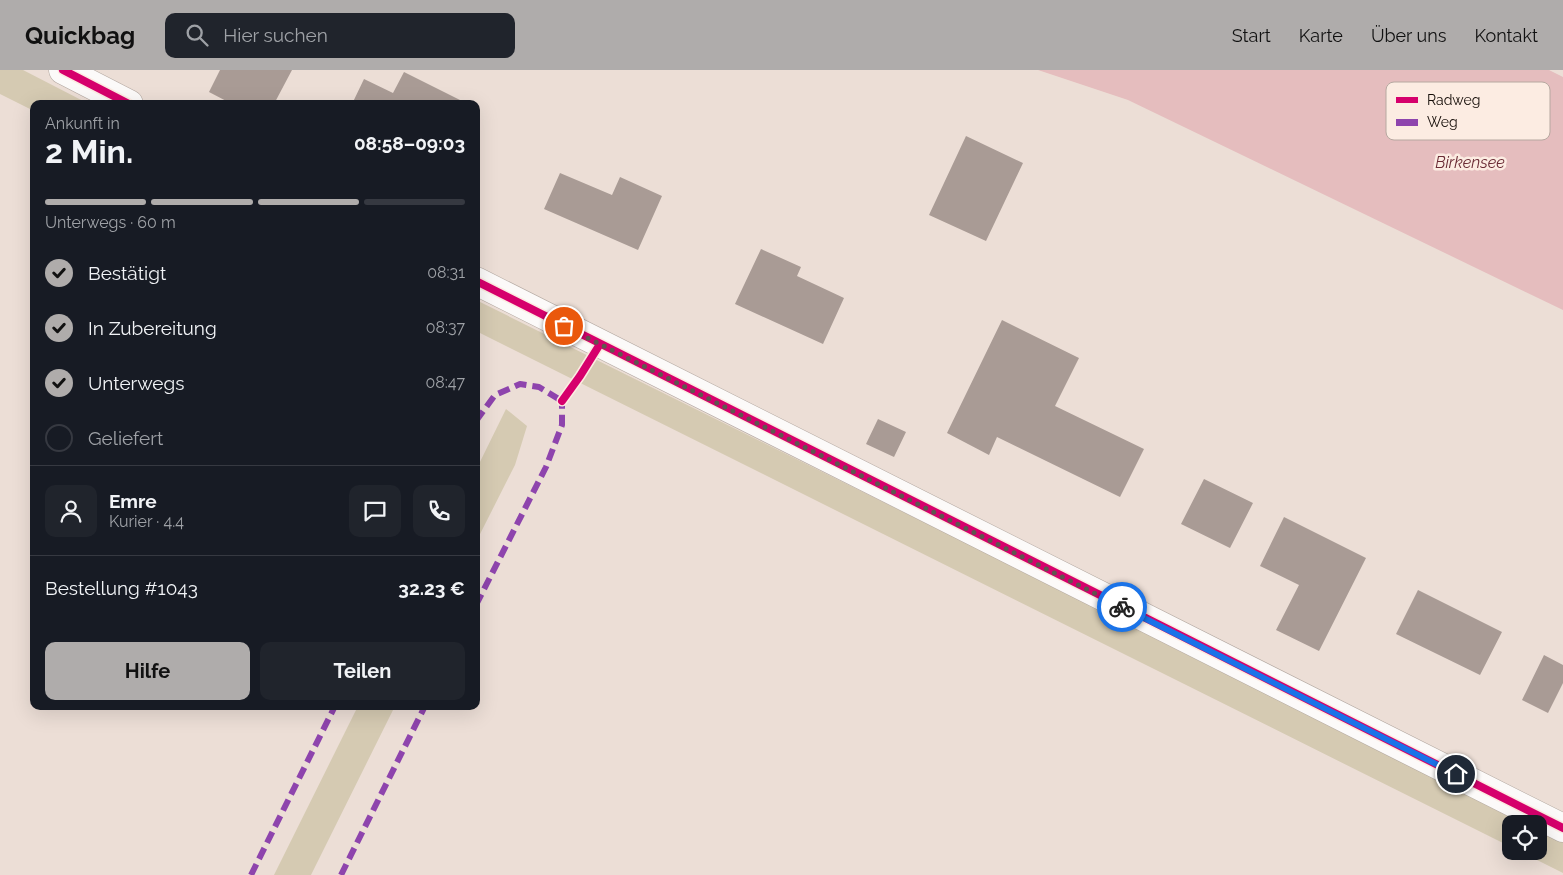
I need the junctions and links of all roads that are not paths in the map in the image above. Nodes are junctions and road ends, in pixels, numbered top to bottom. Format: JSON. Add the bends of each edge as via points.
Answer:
{"nodes":[{"id":1,"x":63,"y":70,"type":"edge"},
{"id":2,"x":121,"y":100,"type":"edge"},
{"id":3,"x":480,"y":283,"type":"edge"},
{"id":4,"x":1563,"y":828,"type":"edge"}],
"edges":[{"from":1,"to":2,"type":"street"},
{"from":3,"to":4,"type":"street"}]}
